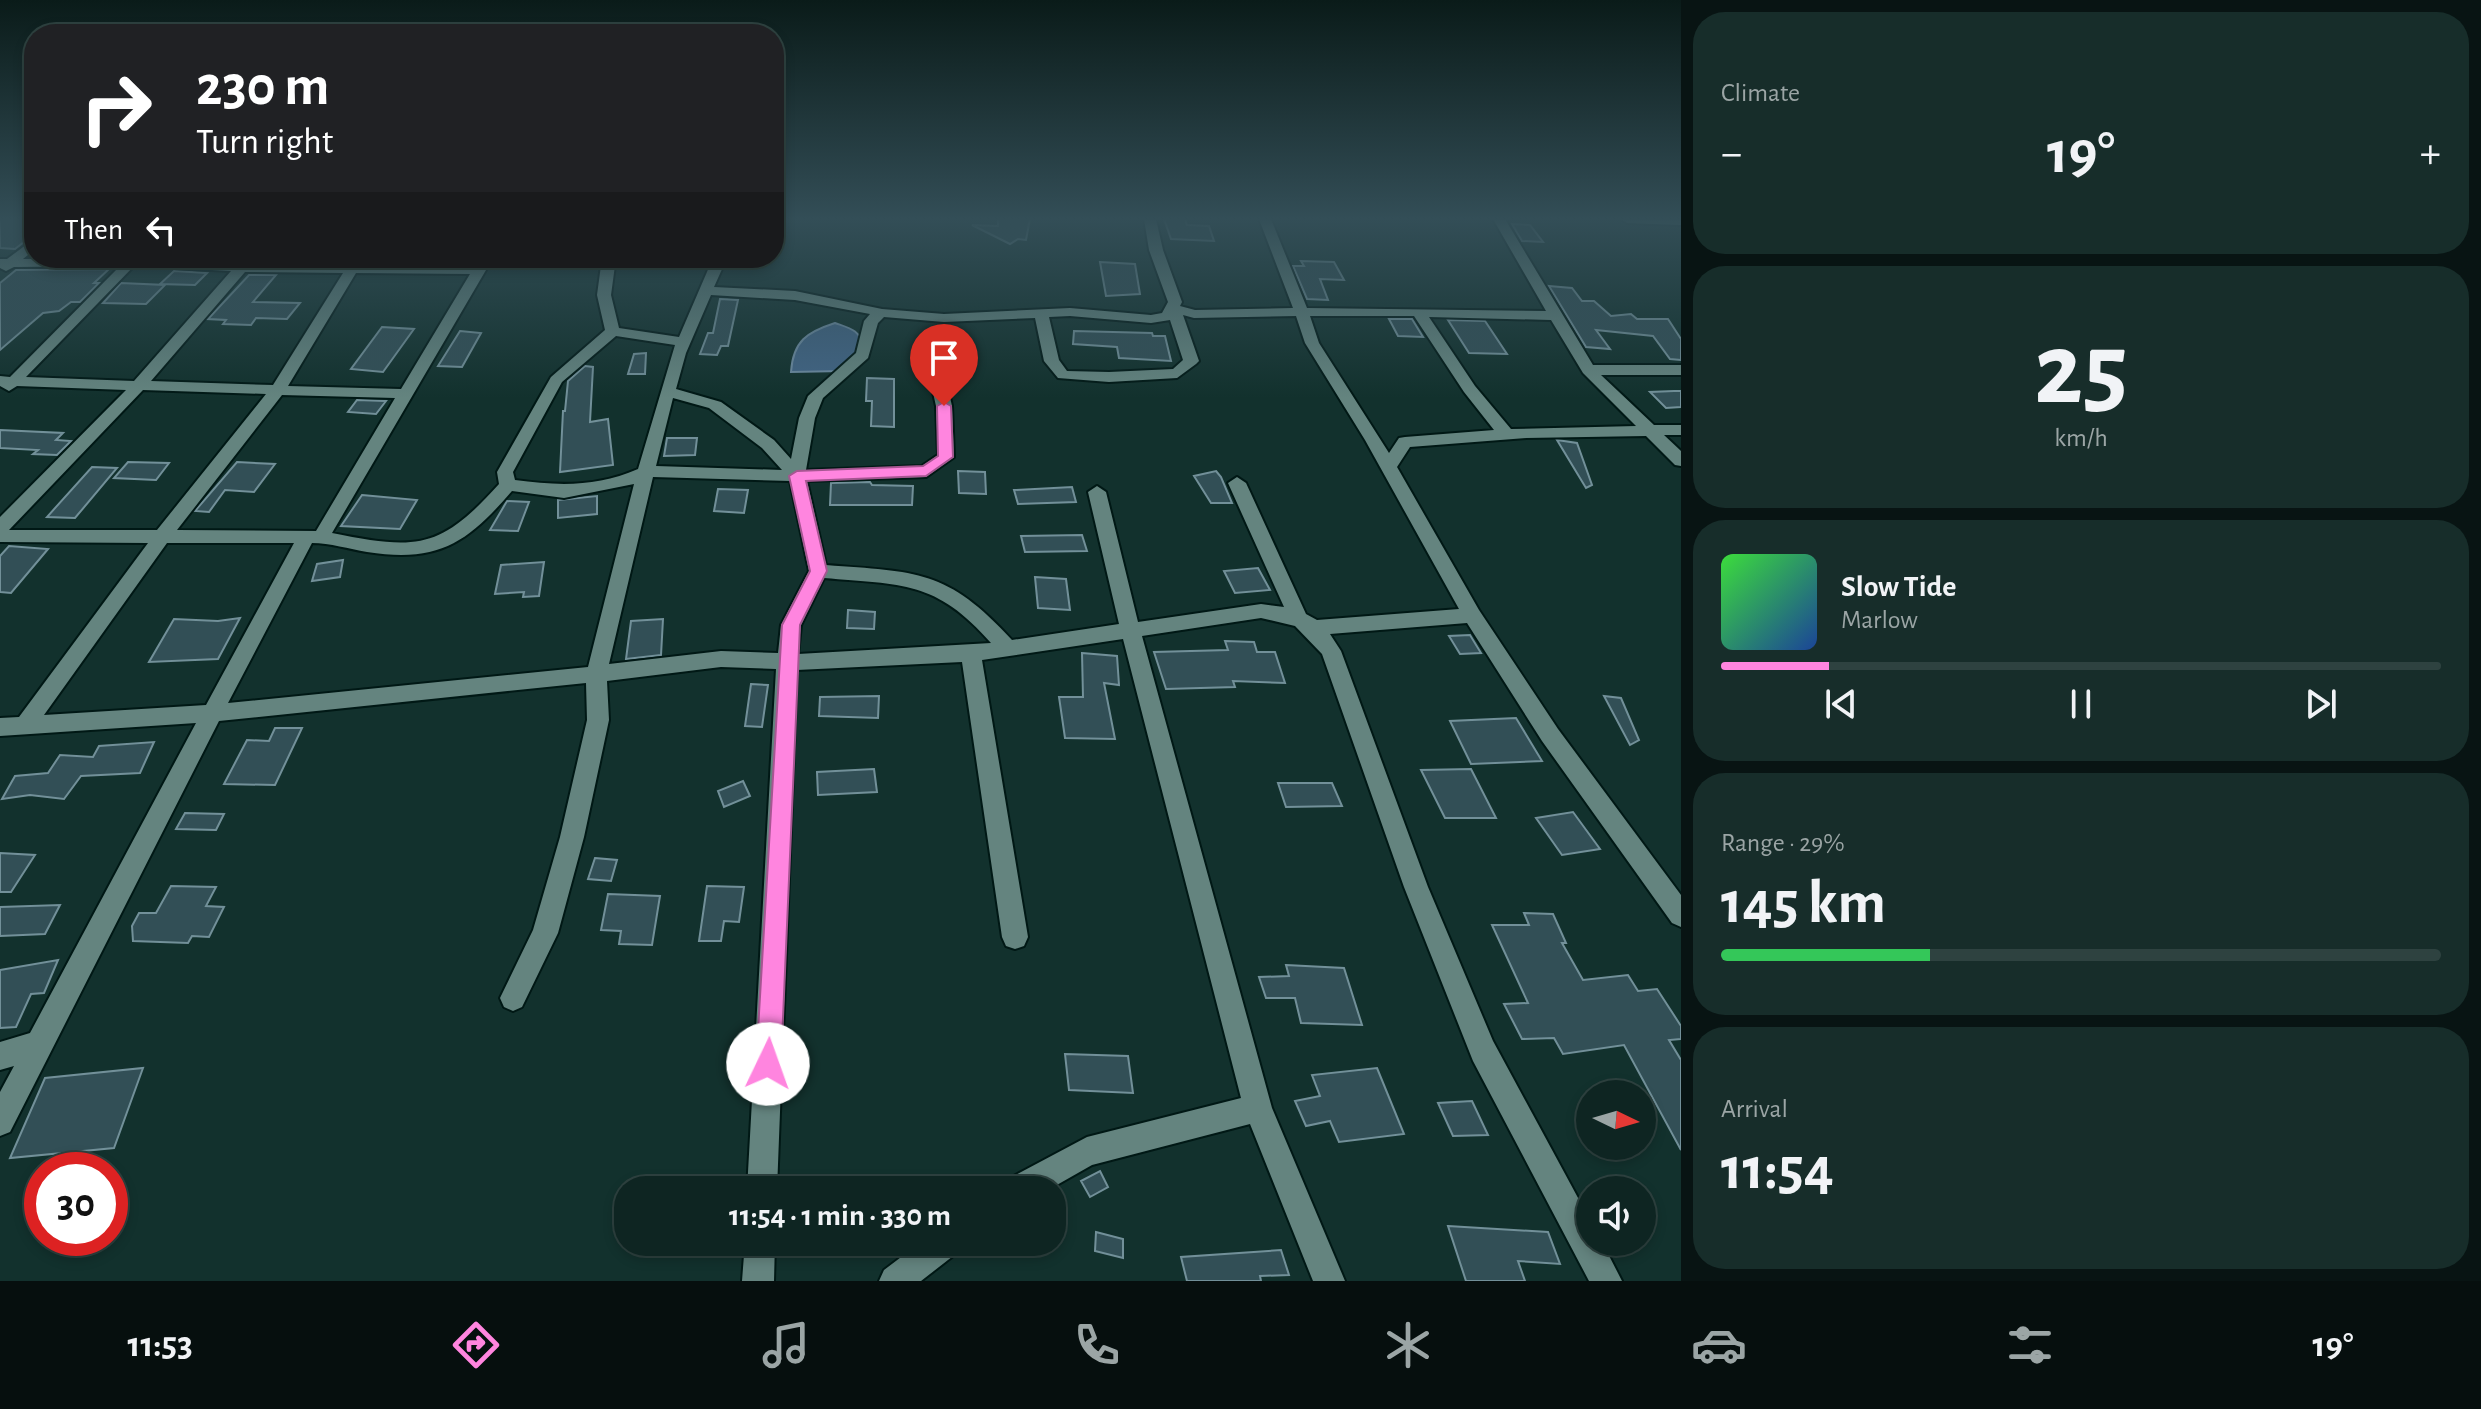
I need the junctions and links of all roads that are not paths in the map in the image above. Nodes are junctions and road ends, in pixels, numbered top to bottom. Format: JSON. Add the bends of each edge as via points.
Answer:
{"nodes":[{"id":1,"x":113,"y":279,"type":"edge"},
{"id":2,"x":231,"y":279,"type":"edge"},
{"id":3,"x":344,"y":279,"type":"edge"},
{"id":4,"x":473,"y":279,"type":"edge"},
{"id":5,"x":604,"y":279,"type":"edge"},
{"id":6,"x":712,"y":279,"type":"edge"},
{"id":7,"x":1167,"y":279,"type":"edge"},
{"id":8,"x":1289,"y":279,"type":"edge"},
{"id":9,"x":1535,"y":279,"type":"edge"},
{"id":10,"x":707,"y":291,"type":"junction"},
{"id":11,"x":1173,"y":308,"type":"junction"},
{"id":12,"x":1302,"y":312,"type":"junction"},
{"id":13,"x":881,"y":313,"type":"junction"},
{"id":14,"x":1041,"y":313,"type":"junction"},
{"id":15,"x":1420,"y":314,"type":"junction"},
{"id":16,"x":1557,"y":316,"type":"junction"},
{"id":17,"x":613,"y":331,"type":"junction"},
{"id":18,"x":684,"y":342,"type":"junction"},
{"id":19,"x":935,"y":366,"type":"dead end"},
{"id":20,"x":1588,"y":370,"type":"junction"},
{"id":21,"x":1681,"y":370,"type":"edge"},
{"id":22,"x":6,"y":382,"type":"edge"},
{"id":23,"x":139,"y":385,"type":"junction"},
{"id":24,"x":278,"y":389,"type":"junction"},
{"id":25,"x":667,"y":391,"type":"junction"},
{"id":26,"x":0,"y":394,"type":"edge"},
{"id":27,"x":404,"y":394,"type":"junction"},
{"id":28,"x":1681,"y":430,"type":"edge"},
{"id":29,"x":1650,"y":431,"type":"junction"},
{"id":30,"x":1506,"y":434,"type":"junction"},
{"id":31,"x":1681,"y":461,"type":"edge"},
{"id":32,"x":1388,"y":467,"type":"junction"},
{"id":33,"x":648,"y":471,"type":"junction"},
{"id":34,"x":797,"y":476,"type":"junction"},
{"id":35,"x":1237,"y":483,"type":"dead end"},
{"id":36,"x":508,"y":485,"type":"junction"},
{"id":37,"x":1097,"y":492,"type":"dead end"},
{"id":38,"x":0,"y":528,"type":"edge"},
{"id":39,"x":0,"y":536,"type":"edge"},
{"id":40,"x":162,"y":537,"type":"junction"},
{"id":41,"x":313,"y":537,"type":"junction"},
{"id":42,"x":818,"y":571,"type":"junction"},
{"id":43,"x":1472,"y":615,"type":"junction"},
{"id":44,"x":1306,"y":622,"type":"junction"},
{"id":45,"x":1131,"y":632,"type":"junction"},
{"id":46,"x":1008,"y":649,"type":"junction"},
{"id":47,"x":971,"y":654,"type":"junction"},
{"id":48,"x":787,"y":662,"type":"junction"},
{"id":49,"x":596,"y":674,"type":"junction"},
{"id":50,"x":210,"y":713,"type":"junction"},
{"id":51,"x":26,"y":724,"type":"junction"},
{"id":52,"x":0,"y":727,"type":"edge"},
{"id":53,"x":1681,"y":915,"type":"edge"},
{"id":54,"x":1015,"y":937,"type":"dead end"},
{"id":55,"x":513,"y":998,"type":"dead end"},
{"id":56,"x":39,"y":1044,"type":"junction"},
{"id":57,"x":0,"y":1056,"type":"edge"},
{"id":58,"x":1258,"y":1108,"type":"junction"},
{"id":59,"x":0,"y":1122,"type":"edge"},
{"id":60,"x":763,"y":1176,"type":"edge"},
{"id":61,"x":1044,"y":1176,"type":"edge"},
{"id":62,"x":759,"y":1256,"type":"edge"},
{"id":63,"x":928,"y":1256,"type":"edge"},
{"id":64,"x":758,"y":1281,"type":"edge"},
{"id":65,"x":895,"y":1281,"type":"edge"},
{"id":66,"x":1329,"y":1281,"type":"edge"},
{"id":67,"x":1606,"y":1281,"type":"edge"}],
"edges":[{"from":1,"to":22,"type":"street"},
{"from":2,"to":23,"type":"street"},
{"from":3,"to":24,"type":"street"},
{"from":4,"to":27,"type":"street"},
{"from":5,"to":17,"type":"street","via":[[606,316]]},
{"from":6,"to":10,"type":"street"},
{"from":7,"to":11,"type":"street"},
{"from":8,"to":12,"type":"street"},
{"from":9,"to":16,"type":"street"},
{"from":10,"to":13,"type":"street","via":[[841,300]]},
{"from":10,"to":18,"type":"street"},
{"from":11,"to":12,"type":"street","via":[[1194,314]]},
{"from":11,"to":14,"type":"street","via":[[1167,316],[1151,319]]},
{"from":11,"to":14,"type":"street","via":[[1191,361],[1177,373],[1109,377],[1063,375],[1052,361]]},
{"from":12,"to":15,"type":"street"},
{"from":12,"to":32,"type":"street","via":[[1312,343]]},
{"from":13,"to":14,"type":"street","via":[[944,318]]},
{"from":13,"to":34,"type":"street","via":[[871,321],[863,355],[816,396]]},
{"from":15,"to":16,"type":"street"},
{"from":15,"to":30,"type":"street"},
{"from":16,"to":20,"type":"street"},
{"from":17,"to":18,"type":"street"},
{"from":17,"to":36,"type":"street","via":[[556,380],[505,472]]},
{"from":18,"to":25,"type":"street"},
{"from":19,"to":34,"type":"street","via":[[944,406],[946,457],[926,471]]},
{"from":20,"to":21,"type":"street"},
{"from":20,"to":29,"type":"street"},
{"from":22,"to":23,"type":"street"},
{"from":22,"to":26,"type":"street"},
{"from":23,"to":24,"type":"street"},
{"from":23,"to":38,"type":"street"},
{"from":24,"to":27,"type":"street"},
{"from":24,"to":40,"type":"street"},
{"from":25,"to":33,"type":"street"},
{"from":25,"to":34,"type":"street","via":[[715,405],[768,444]]},
{"from":27,"to":41,"type":"street"},
{"from":28,"to":29,"type":"street"},
{"from":29,"to":30,"type":"street"},
{"from":29,"to":31,"type":"street"},
{"from":30,"to":32,"type":"street","via":[[1405,442]]},
{"from":32,"to":43,"type":"street"},
{"from":33,"to":34,"type":"street"},
{"from":33,"to":36,"type":"street","via":[[621,483],[564,492]]},
{"from":33,"to":49,"type":"street"},
{"from":34,"to":42,"type":"street"},
{"from":35,"to":44,"type":"street"},
{"from":36,"to":41,"type":"street","via":[[469,526],[444,541],[412,550]]},
{"from":37,"to":45,"type":"street"},
{"from":39,"to":40,"type":"street"},
{"from":40,"to":41,"type":"street"},
{"from":40,"to":51,"type":"street"},
{"from":41,"to":50,"type":"street"},
{"from":42,"to":46,"type":"street","via":[[902,578],[943,591],[981,619]]},
{"from":42,"to":48,"type":"street","via":[[791,625]]},
{"from":43,"to":44,"type":"street"},
{"from":43,"to":53,"type":"street","via":[[1550,735]]},
{"from":44,"to":45,"type":"street","via":[[1261,611]]},
{"from":44,"to":67,"type":"street","via":[[1331,651],[1416,887],[1483,1051]]},
{"from":45,"to":46,"type":"street"},
{"from":45,"to":58,"type":"street"},
{"from":46,"to":47,"type":"street"},
{"from":47,"to":48,"type":"street"},
{"from":47,"to":54,"type":"street"},
{"from":48,"to":49,"type":"street","via":[[721,659]]},
{"from":48,"to":60,"type":"street"},
{"from":49,"to":50,"type":"street"},
{"from":49,"to":55,"type":"street","via":[[598,720],[572,837],[545,933]]},
{"from":50,"to":51,"type":"street"},
{"from":50,"to":56,"type":"street"},
{"from":51,"to":52,"type":"street"},
{"from":56,"to":57,"type":"street"},
{"from":56,"to":59,"type":"street"},
{"from":58,"to":61,"type":"street","via":[[1087,1152]]},
{"from":58,"to":66,"type":"street"},
{"from":62,"to":64,"type":"street"},
{"from":63,"to":65,"type":"street"}]}
